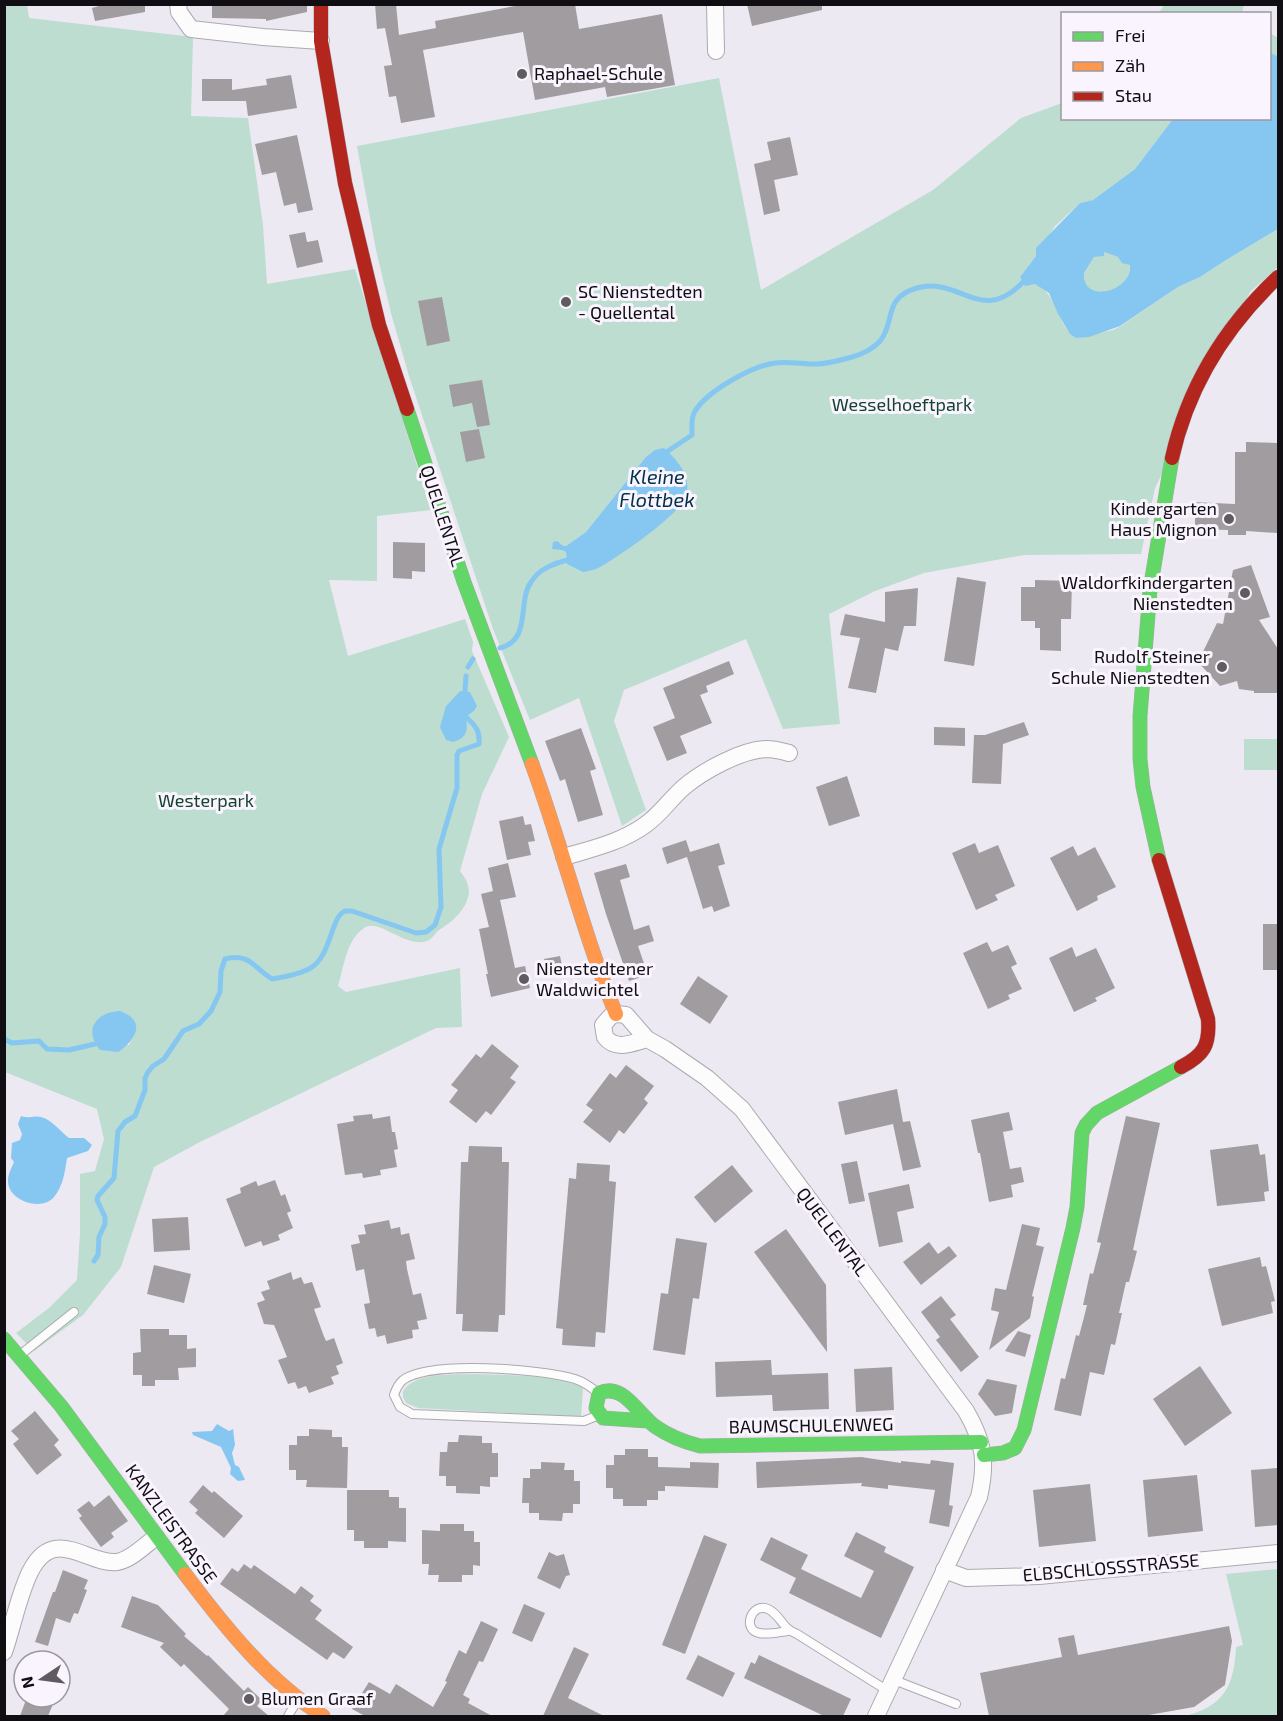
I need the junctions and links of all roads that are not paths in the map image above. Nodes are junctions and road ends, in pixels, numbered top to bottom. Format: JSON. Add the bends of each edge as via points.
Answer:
{"nodes":[{"id":1,"x":178,"y":4,"type":"edge"},
{"id":2,"x":321,"y":4,"type":"edge"},
{"id":3,"x":715,"y":4,"type":"edge"},
{"id":4,"x":321,"y":41,"type":"junction"},
{"id":5,"x":716,"y":51,"type":"dead end"},
{"id":6,"x":1278,"y":277,"type":"edge"},
{"id":7,"x":789,"y":753,"type":"dead end"},
{"id":8,"x":564,"y":857,"type":"junction"},
{"id":9,"x":616,"y":1014,"type":"junction"},
{"id":10,"x":647,"y":1039,"type":"junction"},
{"id":11,"x":74,"y":1312,"type":"dead end"},
{"id":12,"x":4,"y":1339,"type":"edge"},
{"id":13,"x":20,"y":1355,"type":"junction"},
{"id":14,"x":599,"y":1394,"type":"junction"},
{"id":15,"x":600,"y":1415,"type":"junction"},
{"id":16,"x":647,"y":1421,"type":"junction"},
{"id":17,"x":982,"y":1449,"type":"junction"},
{"id":18,"x":156,"y":1537,"type":"junction"},
{"id":19,"x":1278,"y":1553,"type":"edge"},
{"id":20,"x":944,"y":1570,"type":"junction"},
{"id":21,"x":788,"y":1631,"type":"dead end"},
{"id":22,"x":4,"y":1652,"type":"edge"},
{"id":23,"x":892,"y":1686,"type":"junction"},
{"id":24,"x":298,"y":1701,"type":"junction"},
{"id":25,"x":957,"y":1704,"type":"dead end"},
{"id":26,"x":288,"y":1716,"type":"edge"},
{"id":27,"x":323,"y":1716,"type":"edge"},
{"id":28,"x":876,"y":1716,"type":"edge"}],
"edges":[{"from":1,"to":4,"type":"street","via":[[191,29]]},
{"from":2,"to":4,"type":"street","name":"QUELLENTAL"},
{"from":3,"to":5,"type":"street"},
{"from":4,"to":8,"type":"street","name":"QUELLENTAL","via":[[345,183],[379,326],[464,582]]},
{"from":6,"to":17,"type":"street","name":"BAUMSCHULENWEG","via":[[1227,333],[1193,392],[1174,446],[1145,622],[1140,738],[1143,786],[1160,863],[1208,1019],[1209,1040],[1196,1059],[1097,1113],[1086,1125],[1073,1228],[1024,1430],[1015,1448],[1003,1453]]},
{"from":7,"to":8,"type":"street","via":[[766,749],[733,758],[698,777],[638,830]]},
{"from":8,"to":9,"type":"street","name":"QUELLENTAL"},
{"from":9,"to":10,"type":"street","name":"QUELLENTAL","via":[[626,1015]]},
{"from":9,"to":10,"type":"street","via":[[603,1025],[609,1042],[624,1045]]},
{"from":10,"to":17,"type":"street","name":"QUELLENTAL","via":[[707,1078],[742,1109],[966,1411]]},
{"from":11,"to":13,"type":"lane"},
{"from":12,"to":13,"type":"street","name":"KANZLEISTRASSE"},
{"from":13,"to":18,"type":"street","name":"KANZLEISTRASSE"},
{"from":14,"to":15,"type":"street","via":[[596,1404]]},
{"from":14,"to":15,"type":"lane","via":[[568,1377],[473,1368],[413,1375],[398,1384],[394,1395],[400,1407],[412,1413],[584,1422]]},
{"from":14,"to":16,"type":"street","name":"BAUMSCHULENWEG","via":[[606,1390],[621,1395]]},
{"from":15,"to":16,"type":"street","name":"BAUMSCHULENWEG","via":[[607,1420]]},
{"from":16,"to":17,"type":"street","name":"BAUMSCHULENWEG","via":[[700,1446],[957,1441]]},
{"from":17,"to":20,"type":"street","via":[[984,1474],[979,1497]]},
{"from":18,"to":22,"type":"street","via":[[120,1561],[63,1549],[41,1557],[30,1572]]},
{"from":18,"to":24,"type":"street","name":"KANZLEISTRASSE","via":[[234,1635]]},
{"from":19,"to":20,"type":"street","name":"ELBSCHLOSSSTRASSE","via":[[1039,1576],[966,1578]]},
{"from":20,"to":23,"type":"street"},
{"from":21,"to":23,"type":"lane"},
{"from":23,"to":25,"type":"lane"},
{"from":23,"to":28,"type":"street"},
{"from":24,"to":26,"type":"lane"},
{"from":24,"to":27,"type":"street","name":"KANZLEISTRASSE"}]}
